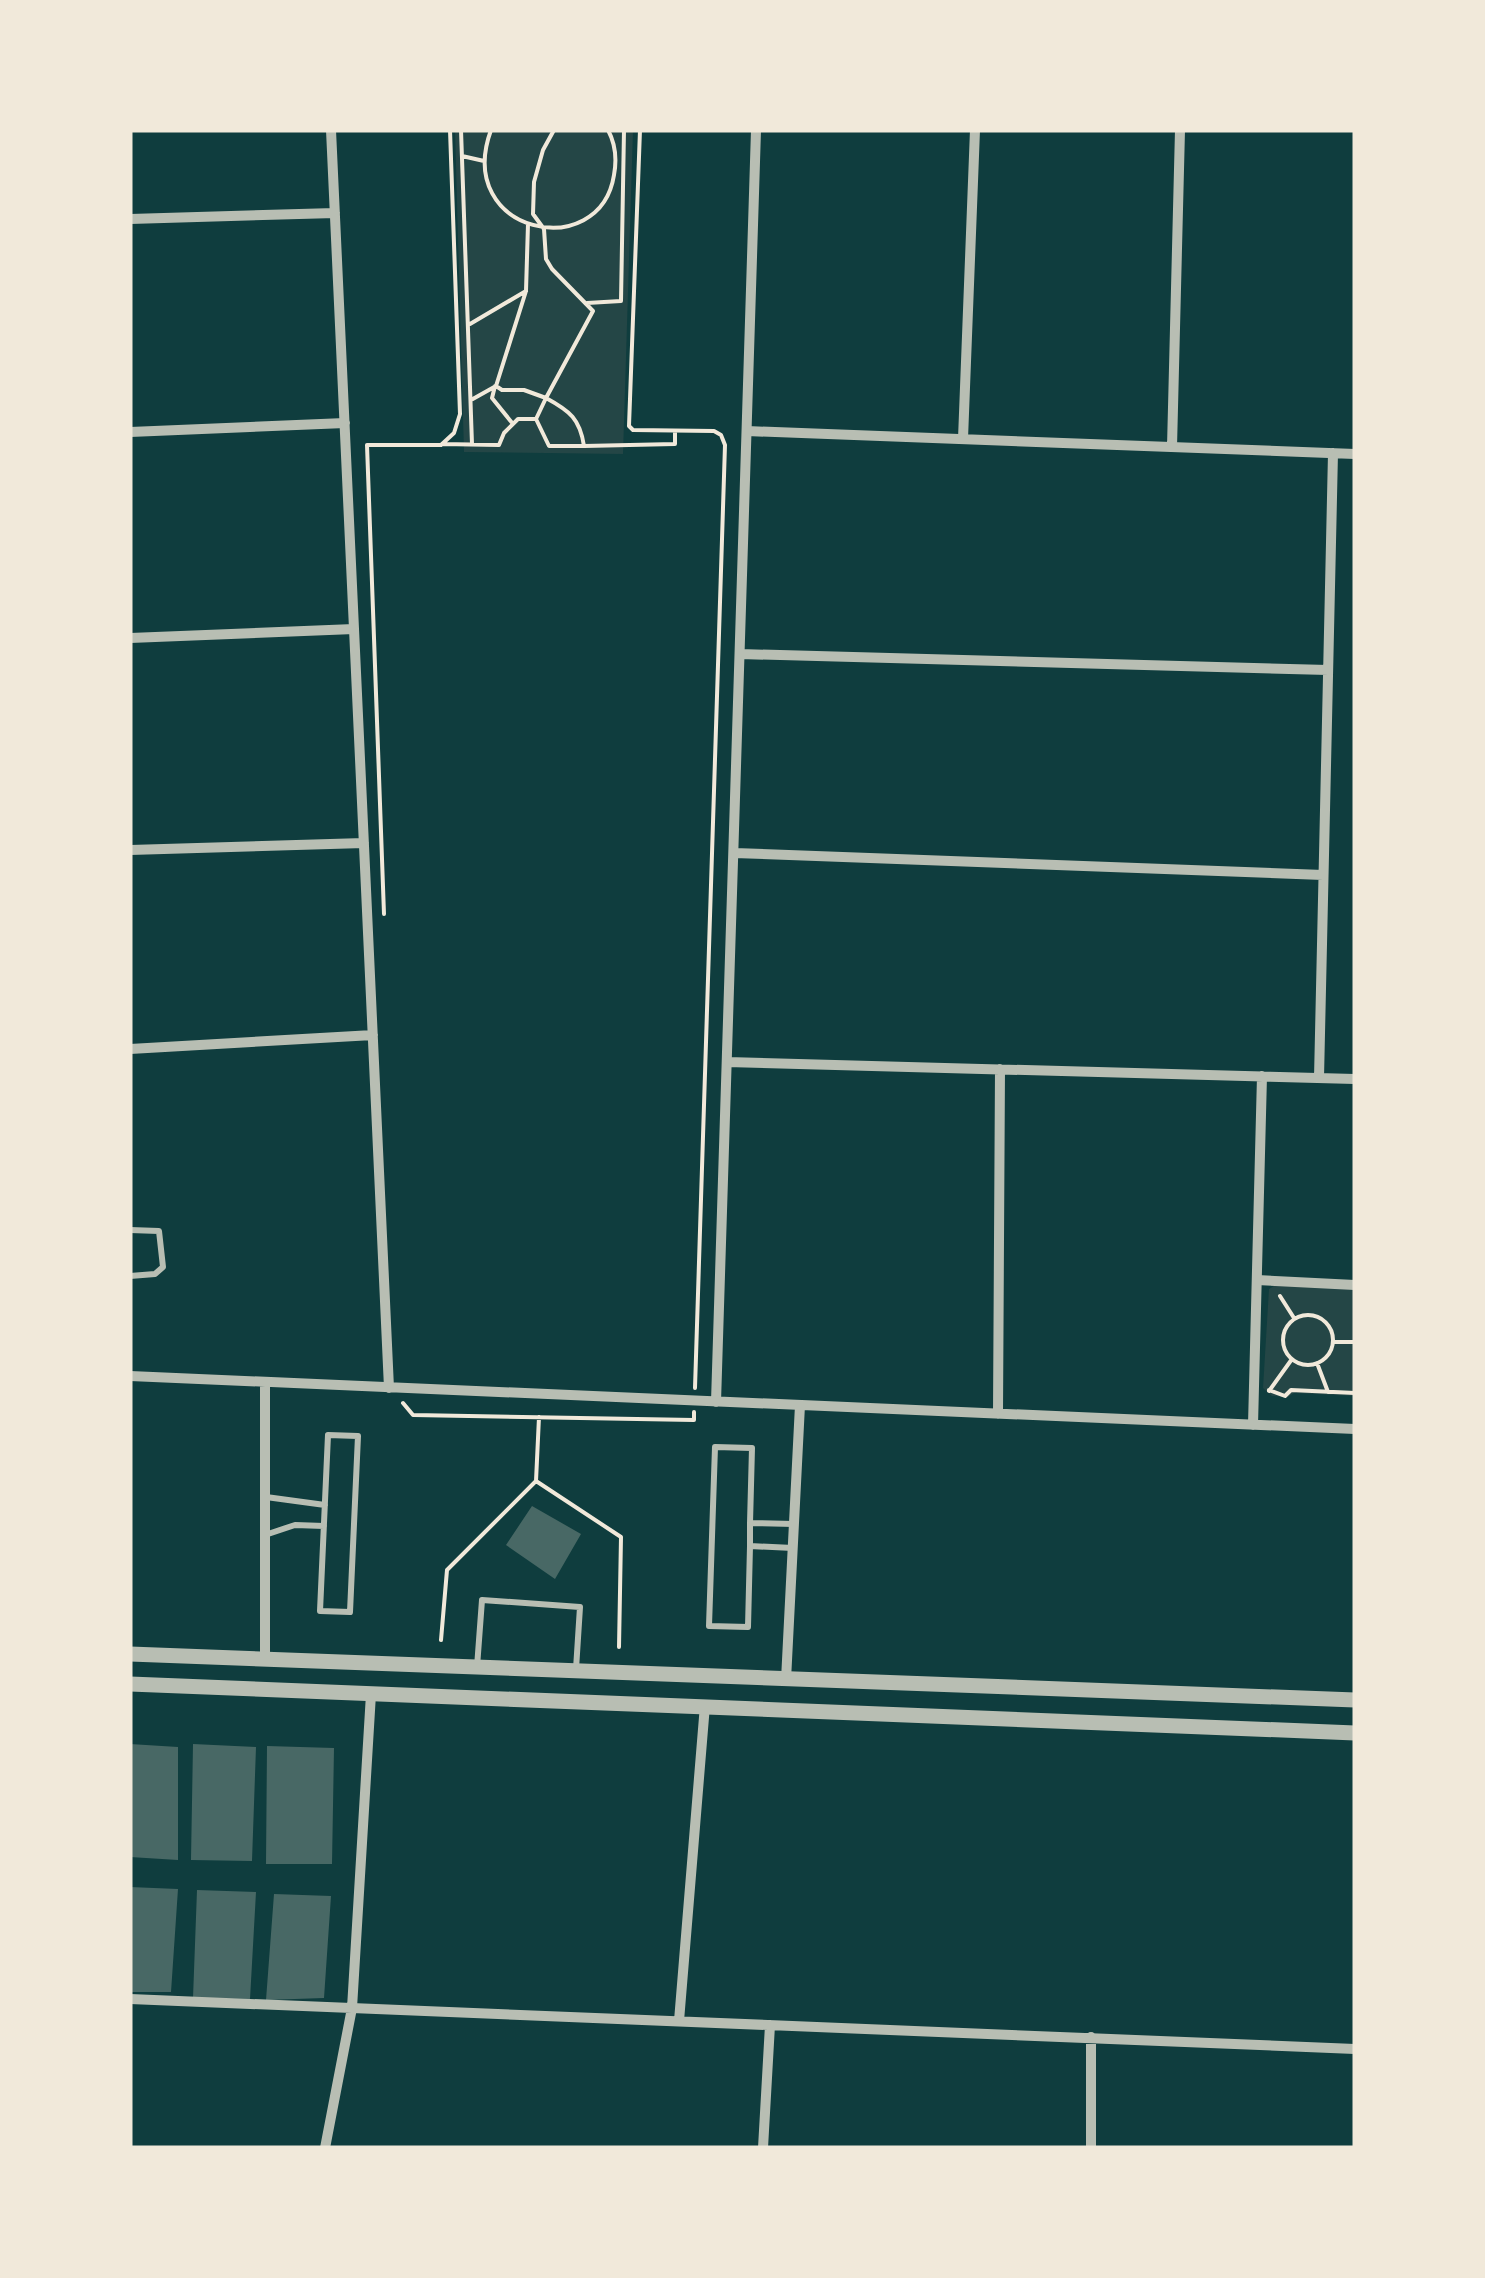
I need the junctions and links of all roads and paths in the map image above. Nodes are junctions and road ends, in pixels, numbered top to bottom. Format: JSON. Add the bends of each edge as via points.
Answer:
{"nodes":[{"id":1,"x":331,"y":130,"type":"edge"},
{"id":2,"x":450,"y":130,"type":"edge"},
{"id":3,"x":461,"y":130,"type":"edge"},
{"id":4,"x":492,"y":130,"type":"edge"},
{"id":5,"x":554,"y":130,"type":"edge"},
{"id":6,"x":608,"y":130,"type":"edge"},
{"id":7,"x":624,"y":130,"type":"edge"},
{"id":8,"x":640,"y":130,"type":"edge"},
{"id":9,"x":756,"y":130,"type":"edge"},
{"id":10,"x":976,"y":130,"type":"edge"},
{"id":11,"x":1180,"y":130,"type":"edge"},
{"id":12,"x":462,"y":156,"type":"junction"},
{"id":13,"x":484,"y":161,"type":"junction"},
{"id":14,"x":623,"y":184,"type":"junction"},
{"id":15,"x":638,"y":184,"type":"junction"},
{"id":16,"x":336,"y":214,"type":"junction"},
{"id":17,"x":130,"y":219,"type":"edge"},
{"id":18,"x":528,"y":224,"type":"junction"},
{"id":19,"x":544,"y":228,"type":"junction"},
{"id":20,"x":526,"y":291,"type":"junction"},
{"id":21,"x":584,"y":303,"type":"junction"},
{"id":22,"x":468,"y":326,"type":"junction"},
{"id":23,"x":496,"y":386,"type":"junction"},
{"id":24,"x":546,"y":398,"type":"junction"},
{"id":25,"x":471,"y":400,"type":"junction"},
{"id":26,"x":536,"y":419,"type":"junction"},
{"id":27,"x":345,"y":424,"type":"junction"},
{"id":28,"x":513,"y":424,"type":"junction"},
{"id":29,"x":675,"y":430,"type":"junction"},
{"id":30,"x":746,"y":431,"type":"junction"},
{"id":31,"x":130,"y":432,"type":"edge"},
{"id":32,"x":963,"y":439,"type":"junction"},
{"id":33,"x":442,"y":444,"type":"junction"},
{"id":34,"x":472,"y":444,"type":"junction"},
{"id":35,"x":584,"y":446,"type":"junction"},
{"id":36,"x":1172,"y":447,"type":"junction"},
{"id":37,"x":1333,"y":453,"type":"junction"},
{"id":38,"x":1355,"y":454,"type":"edge"},
{"id":39,"x":354,"y":629,"type":"junction"},
{"id":40,"x":130,"y":638,"type":"edge"},
{"id":41,"x":740,"y":654,"type":"junction"},
{"id":42,"x":1328,"y":670,"type":"junction"},
{"id":43,"x":364,"y":843,"type":"junction"},
{"id":44,"x":130,"y":850,"type":"edge"},
{"id":45,"x":734,"y":853,"type":"junction"},
{"id":46,"x":1323,"y":875,"type":"junction"},
{"id":47,"x":384,"y":918,"type":"dead end"},
{"id":48,"x":373,"y":1035,"type":"junction"},
{"id":49,"x":130,"y":1049,"type":"edge"},
{"id":50,"x":727,"y":1062,"type":"junction"},
{"id":51,"x":1000,"y":1069,"type":"junction"},
{"id":52,"x":1262,"y":1076,"type":"junction"},
{"id":53,"x":1319,"y":1078,"type":"junction"},
{"id":54,"x":1355,"y":1079,"type":"edge"},
{"id":55,"x":130,"y":1230,"type":"edge"},
{"id":56,"x":130,"y":1276,"type":"edge"},
{"id":57,"x":1257,"y":1280,"type":"junction"},
{"id":58,"x":1355,"y":1285,"type":"edge"},
{"id":59,"x":1275,"y":1288,"type":"dead end"},
{"id":60,"x":1295,"y":1319,"type":"junction"},
{"id":61,"x":1268,"y":1337,"type":"dead end"},
{"id":62,"x":1284,"y":1338,"type":"junction"},
{"id":63,"x":1333,"y":1342,"type":"junction"},
{"id":64,"x":1355,"y":1342,"type":"edge"},
{"id":65,"x":1292,"y":1359,"type":"junction"},
{"id":66,"x":1317,"y":1363,"type":"junction"},
{"id":67,"x":130,"y":1376,"type":"edge"},
{"id":68,"x":264,"y":1382,"type":"junction"},
{"id":69,"x":389,"y":1388,"type":"junction"},
{"id":70,"x":695,"y":1388,"type":"dead end"},
{"id":71,"x":1328,"y":1392,"type":"junction"},
{"id":72,"x":1355,"y":1393,"type":"edge"},
{"id":73,"x":400,"y":1397,"type":"dead end"},
{"id":74,"x":716,"y":1402,"type":"junction"},
{"id":75,"x":800,"y":1405,"type":"junction"},
{"id":76,"x":694,"y":1408,"type":"dead end"},
{"id":77,"x":998,"y":1414,"type":"junction"},
{"id":78,"x":539,"y":1417,"type":"junction"},
{"id":79,"x":1253,"y":1425,"type":"junction"},
{"id":80,"x":1355,"y":1430,"type":"edge"},
{"id":81,"x":536,"y":1482,"type":"junction"},
{"id":82,"x":264,"y":1496,"type":"junction"},
{"id":83,"x":325,"y":1505,"type":"junction"},
{"id":84,"x":750,"y":1523,"type":"junction"},
{"id":85,"x":794,"y":1524,"type":"junction"},
{"id":86,"x":324,"y":1526,"type":"junction"},
{"id":87,"x":265,"y":1535,"type":"junction"},
{"id":88,"x":750,"y":1546,"type":"junction"},
{"id":89,"x":792,"y":1548,"type":"junction"},
{"id":90,"x":442,"y":1640,"type":"dead end"},
{"id":91,"x":619,"y":1647,"type":"dead end"},
{"id":92,"x":130,"y":1654,"type":"edge"},
{"id":93,"x":265,"y":1660,"type":"junction"},
{"id":94,"x":477,"y":1668,"type":"junction"},
{"id":95,"x":576,"y":1672,"type":"junction"},
{"id":96,"x":786,"y":1680,"type":"junction"},
{"id":97,"x":130,"y":1684,"type":"edge"},
{"id":98,"x":372,"y":1694,"type":"junction"},
{"id":99,"x":1355,"y":1700,"type":"edge"},
{"id":100,"x":705,"y":1705,"type":"junction"},
{"id":101,"x":1355,"y":1733,"type":"edge"},
{"id":102,"x":130,"y":2000,"type":"edge"},
{"id":103,"x":352,"y":2008,"type":"junction"},
{"id":104,"x":679,"y":2021,"type":"junction"},
{"id":105,"x":770,"y":2025,"type":"junction"},
{"id":106,"x":1091,"y":2037,"type":"junction"},
{"id":107,"x":1355,"y":2049,"type":"edge"},
{"id":108,"x":324,"y":2148,"type":"edge"},
{"id":109,"x":763,"y":2148,"type":"edge"},
{"id":110,"x":1090,"y":2148,"type":"edge"}],
"edges":[{"from":1,"to":16,"type":"street"},
{"from":2,"to":33,"type":"path","via":[[460,414]]},
{"from":3,"to":12,"type":"path"},
{"from":4,"to":13,"type":"path"},
{"from":5,"to":19,"type":"path","via":[[534,182],[533,214]]},
{"from":6,"to":19,"type":"path","via":[[617,162],[602,203],[566,227]]},
{"from":7,"to":14,"type":"path"},
{"from":8,"to":15,"type":"path"},
{"from":9,"to":30,"type":"street"},
{"from":10,"to":32,"type":"street"},
{"from":11,"to":36,"type":"street"},
{"from":12,"to":13,"type":"path"},
{"from":12,"to":22,"type":"path"},
{"from":13,"to":18,"type":"path","via":[[491,194],[504,211]]},
{"from":14,"to":15,"type":"path"},
{"from":14,"to":21,"type":"path","via":[[621,302]]},
{"from":15,"to":29,"type":"path","via":[[629,426]]},
{"from":16,"to":17,"type":"street"},
{"from":16,"to":27,"type":"street"},
{"from":18,"to":19,"type":"path"},
{"from":18,"to":20,"type":"path"},
{"from":19,"to":21,"type":"path","via":[[546,259]]},
{"from":20,"to":22,"type":"path"},
{"from":20,"to":23,"type":"path"},
{"from":21,"to":24,"type":"path","via":[[592,310]]},
{"from":22,"to":25,"type":"path"},
{"from":23,"to":24,"type":"path"},
{"from":23,"to":25,"type":"path"},
{"from":23,"to":28,"type":"path","via":[[492,398]]},
{"from":24,"to":26,"type":"path"},
{"from":24,"to":35,"type":"path","via":[[582,426]]},
{"from":25,"to":34,"type":"path"},
{"from":26,"to":28,"type":"path"},
{"from":26,"to":35,"type":"path","via":[[549,446]]},
{"from":27,"to":31,"type":"street"},
{"from":27,"to":39,"type":"street"},
{"from":28,"to":34,"type":"path","via":[[499,445]]},
{"from":29,"to":35,"type":"path","via":[[676,444]]},
{"from":29,"to":70,"type":"path","via":[[714,431],[725,445]]},
{"from":30,"to":32,"type":"street"},
{"from":30,"to":41,"type":"street"},
{"from":32,"to":36,"type":"street"},
{"from":33,"to":34,"type":"path"},
{"from":33,"to":47,"type":"path","via":[[367,445]]},
{"from":36,"to":37,"type":"street"},
{"from":37,"to":38,"type":"street"},
{"from":37,"to":42,"type":"street"},
{"from":39,"to":40,"type":"street"},
{"from":39,"to":43,"type":"street"},
{"from":41,"to":42,"type":"street"},
{"from":41,"to":45,"type":"street"},
{"from":42,"to":46,"type":"street"},
{"from":43,"to":44,"type":"street"},
{"from":43,"to":48,"type":"street"},
{"from":45,"to":46,"type":"street"},
{"from":45,"to":50,"type":"street"},
{"from":46,"to":53,"type":"street"},
{"from":48,"to":49,"type":"street"},
{"from":48,"to":69,"type":"street"},
{"from":50,"to":51,"type":"street"},
{"from":50,"to":74,"type":"street"},
{"from":51,"to":52,"type":"street"},
{"from":51,"to":77,"type":"street"},
{"from":52,"to":53,"type":"street"},
{"from":52,"to":57,"type":"street"},
{"from":53,"to":54,"type":"street"},
{"from":55,"to":56,"type":"lane","via":[[159,1231],[163,1267]]},
{"from":57,"to":58,"type":"street"},
{"from":57,"to":79,"type":"street"},
{"from":59,"to":60,"type":"path"},
{"from":60,"to":62,"type":"path"},
{"from":60,"to":63,"type":"path","via":[[1318,1317],[1330,1326]]},
{"from":61,"to":62,"type":"path"},
{"from":62,"to":65,"type":"path"},
{"from":63,"to":64,"type":"path"},
{"from":63,"to":66,"type":"path"},
{"from":65,"to":66,"type":"path"},
{"from":65,"to":71,"type":"path","via":[[1267,1389],[1285,1396],[1292,1390]]},
{"from":66,"to":71,"type":"path"},
{"from":67,"to":68,"type":"street"},
{"from":68,"to":69,"type":"street"},
{"from":68,"to":82,"type":"street"},
{"from":69,"to":74,"type":"street"},
{"from":71,"to":72,"type":"path"},
{"from":73,"to":78,"type":"path","via":[[414,1415]]},
{"from":74,"to":75,"type":"street"},
{"from":75,"to":77,"type":"street"},
{"from":75,"to":85,"type":"street"},
{"from":76,"to":78,"type":"path","via":[[694,1420]]},
{"from":77,"to":79,"type":"street"},
{"from":78,"to":81,"type":"path"},
{"from":79,"to":80,"type":"street"},
{"from":81,"to":90,"type":"path","via":[[447,1570]]},
{"from":81,"to":91,"type":"path","via":[[620,1537]]},
{"from":82,"to":83,"type":"lane"},
{"from":82,"to":87,"type":"street"},
{"from":83,"to":86,"type":"lane"},
{"from":83,"to":86,"type":"lane","via":[[328,1435],[358,1436],[350,1612],[320,1611]]},
{"from":84,"to":85,"type":"lane"},
{"from":84,"to":88,"type":"lane"},
{"from":84,"to":88,"type":"lane","via":[[752,1448],[715,1447],[710,1626],[748,1627]]},
{"from":85,"to":89,"type":"street"},
{"from":86,"to":87,"type":"lane"},
{"from":87,"to":93,"type":"street"},
{"from":88,"to":89,"type":"lane"},
{"from":89,"to":96,"type":"street"},
{"from":92,"to":93,"type":"street"},
{"from":93,"to":94,"type":"street"},
{"from":94,"to":95,"type":"street"},
{"from":94,"to":95,"type":"lane","via":[[482,1600],[580,1606]]},
{"from":95,"to":96,"type":"street"},
{"from":96,"to":99,"type":"street"},
{"from":97,"to":98,"type":"street"},
{"from":98,"to":100,"type":"street"},
{"from":98,"to":103,"type":"street"},
{"from":100,"to":101,"type":"street"},
{"from":100,"to":104,"type":"street"},
{"from":102,"to":103,"type":"street"},
{"from":103,"to":104,"type":"street"},
{"from":103,"to":108,"type":"street"},
{"from":104,"to":105,"type":"street"},
{"from":105,"to":106,"type":"street"},
{"from":105,"to":109,"type":"street"},
{"from":106,"to":107,"type":"street"},
{"from":106,"to":110,"type":"street"}]}
